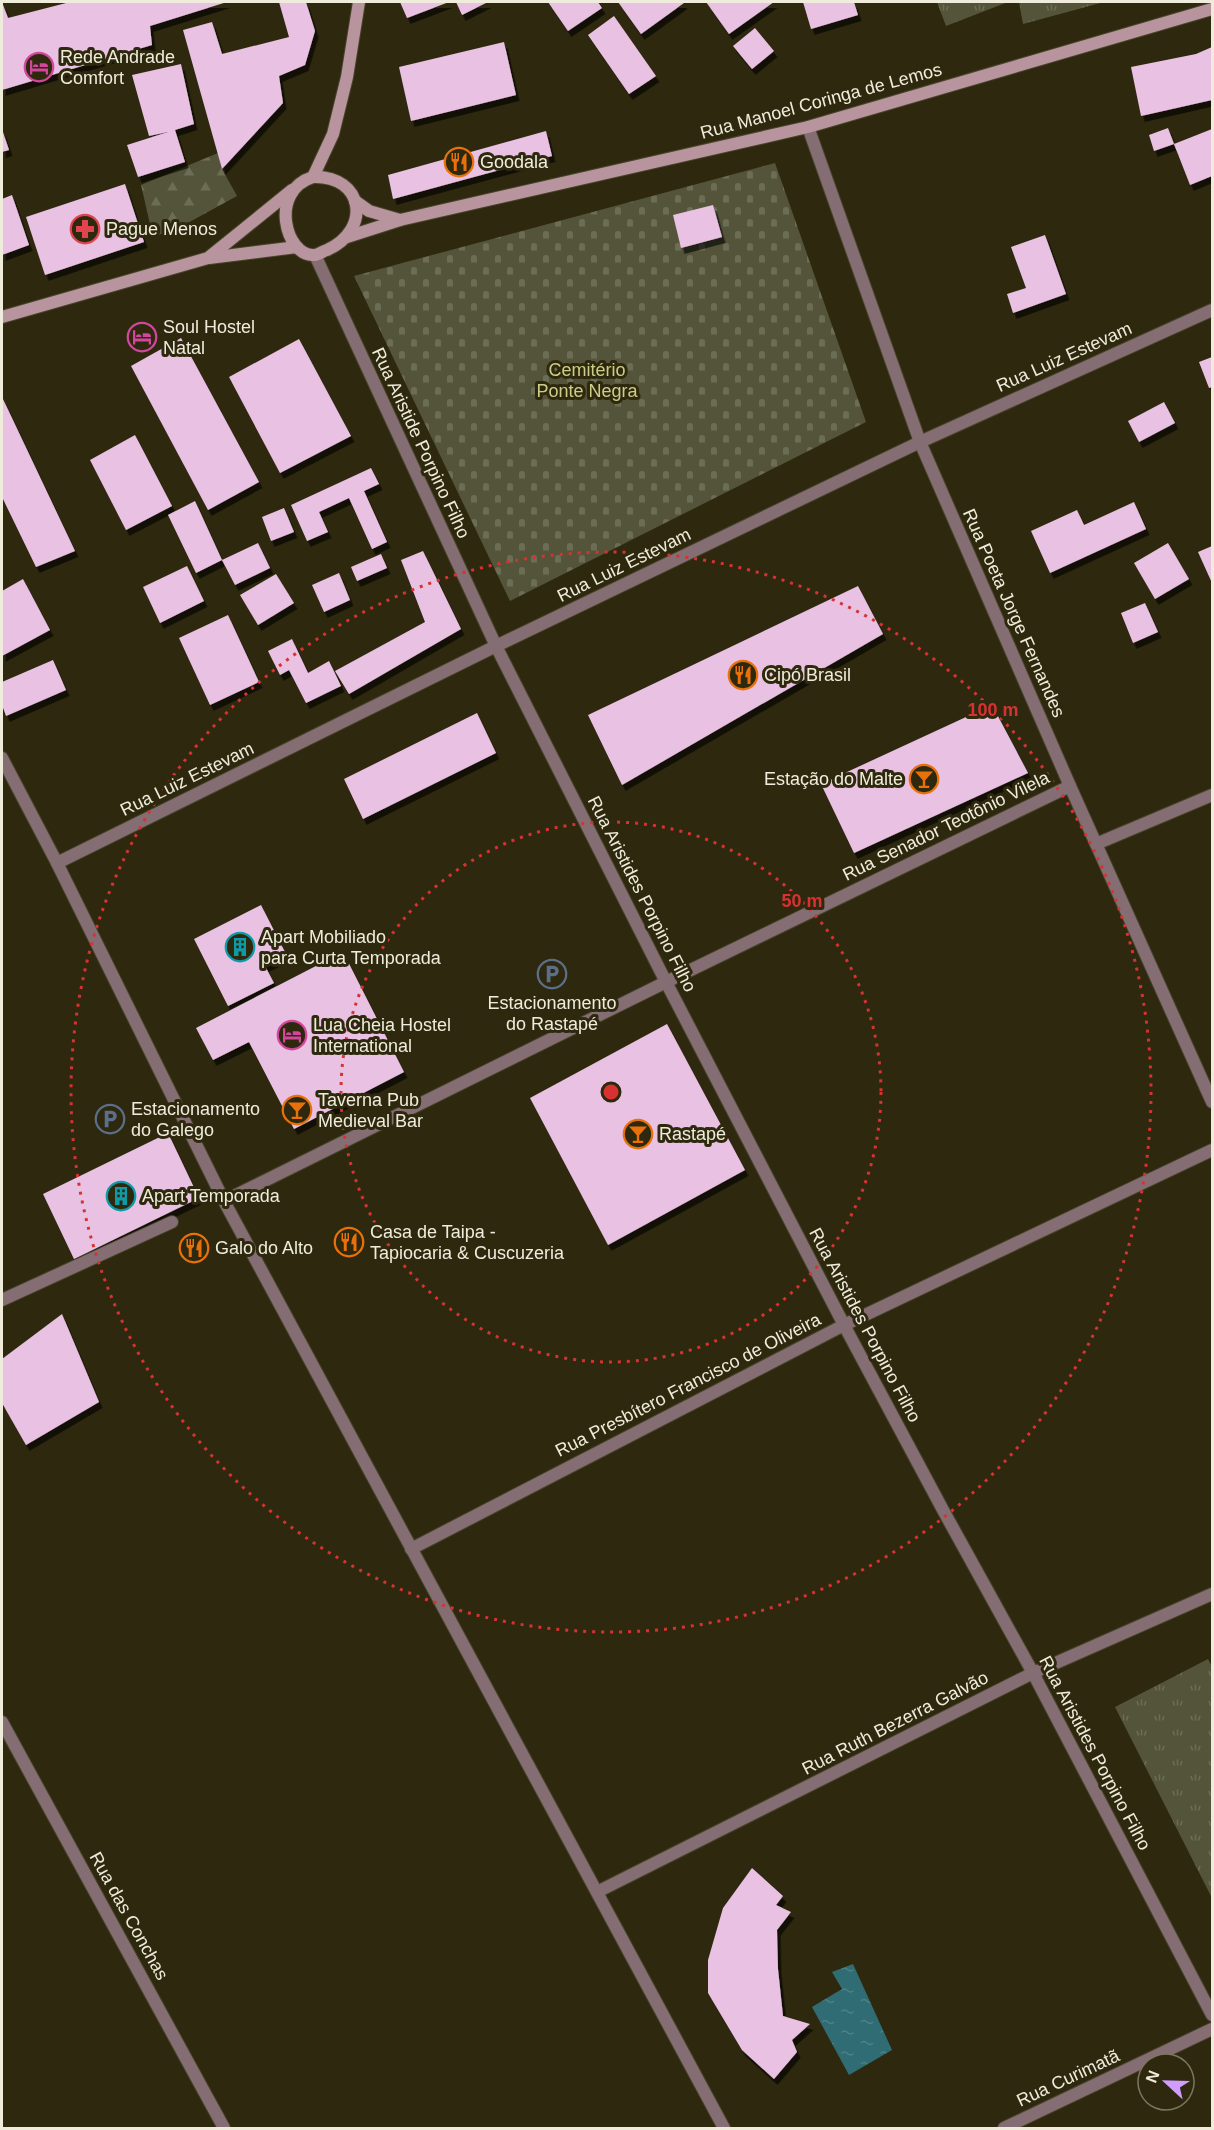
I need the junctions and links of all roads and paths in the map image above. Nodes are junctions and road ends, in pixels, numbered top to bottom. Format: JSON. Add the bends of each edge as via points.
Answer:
{"nodes":[{"id":1,"x":359,"y":2,"type":"edge"},
{"id":2,"x":1212,"y":9,"type":"edge"},
{"id":3,"x":808,"y":127,"type":"junction"},
{"id":4,"x":313,"y":177,"type":"junction"},
{"id":5,"x":292,"y":190,"type":"junction"},
{"id":6,"x":355,"y":201,"type":"junction"},
{"id":7,"x":400,"y":220,"type":"junction"},
{"id":8,"x":348,"y":237,"type":"junction"},
{"id":9,"x":297,"y":247,"type":"junction"},
{"id":10,"x":315,"y":255,"type":"junction"},
{"id":11,"x":208,"y":258,"type":"junction"},
{"id":12,"x":1212,"y":310,"type":"edge"},
{"id":13,"x":2,"y":317,"type":"edge"},
{"id":14,"x":920,"y":442,"type":"junction"},
{"id":15,"x":496,"y":646,"type":"junction"},
{"id":16,"x":2,"y":758,"type":"edge"},
{"id":17,"x":1070,"y":786,"type":"junction"},
{"id":18,"x":1212,"y":795,"type":"edge"},
{"id":19,"x":1096,"y":844,"type":"junction"},
{"id":20,"x":57,"y":863,"type":"junction"},
{"id":21,"x":666,"y":982,"type":"junction"},
{"id":22,"x":1212,"y":1102,"type":"edge"},
{"id":23,"x":1212,"y":1150,"type":"edge"},
{"id":24,"x":224,"y":1201,"type":"junction"},
{"id":25,"x":172,"y":1222,"type":"dead end"},
{"id":26,"x":2,"y":1300,"type":"edge"},
{"id":27,"x":844,"y":1325,"type":"junction"},
{"id":28,"x":411,"y":1549,"type":"junction"},
{"id":29,"x":1212,"y":1594,"type":"edge"},
{"id":30,"x":1033,"y":1673,"type":"junction"},
{"id":31,"x":2,"y":1722,"type":"edge"},
{"id":32,"x":597,"y":1892,"type":"junction"},
{"id":33,"x":1212,"y":2015,"type":"edge"},
{"id":34,"x":1212,"y":2029,"type":"edge"},
{"id":35,"x":224,"y":2128,"type":"edge"},
{"id":36,"x":724,"y":2128,"type":"edge"},
{"id":37,"x":1004,"y":2128,"type":"edge"}],
"edges":[{"from":1,"to":4,"type":"main road","via":[[333,134]]},
{"from":2,"to":3,"type":"main road","name":"Rua Manoel Coringa de Lemos"},
{"from":3,"to":7,"type":"main road","name":"Rua Manoel Coringa de Lemos"},
{"from":3,"to":14,"type":"street","name":"Rua Poeta Jorge Fernandes"},
{"from":4,"to":5,"type":"main road"},
{"from":4,"to":6,"type":"main road","name":"Rua Manoel Coringa de Lemos","via":[[339,181]]},
{"from":5,"to":9,"type":"main road","via":[[285,218]]},
{"from":5,"to":11,"type":"main road"},
{"from":6,"to":7,"type":"main road","name":"Rua Manoel Coringa de Lemos","via":[[369,211]]},
{"from":6,"to":8,"type":"main road","via":[[355,224]]},
{"from":7,"to":8,"type":"main road","name":"Rua Manoel Coringa de Lemos"},
{"from":8,"to":10,"type":"main road","name":"Rua Manoel Coringa de Lemos"},
{"from":9,"to":10,"type":"main road"},
{"from":9,"to":11,"type":"main road"},
{"from":10,"to":15,"type":"street","name":"Rua Aristide Porpino Filho"},
{"from":11,"to":13,"type":"main road"},
{"from":12,"to":14,"type":"street","name":"Rua Luiz Estevam"},
{"from":14,"to":15,"type":"street","name":"Rua Luiz Estevam"},
{"from":14,"to":17,"type":"street","name":"Rua Poeta Jorge Fernandes"},
{"from":15,"to":20,"type":"street","name":"Rua Luiz Estevam"},
{"from":15,"to":21,"type":"street","name":"Rua Aristides Porpino Filho"},
{"from":16,"to":20,"type":"street"},
{"from":17,"to":19,"type":"street","name":"Rua Poeta Jorge Fernandes"},
{"from":17,"to":21,"type":"street","name":"Rua Senador Teotônio Vilela"},
{"from":18,"to":19,"type":"street"},
{"from":19,"to":22,"type":"street","name":"Rua Poeta Jorge Fernandes"},
{"from":20,"to":24,"type":"street"},
{"from":21,"to":24,"type":"street","name":"Rua Senador Teotônio Vilela"},
{"from":21,"to":27,"type":"street","name":"Rua Aristides Porpino Filho"},
{"from":23,"to":27,"type":"street","name":"Rua Presbítero Francisco de Oliveira"},
{"from":24,"to":28,"type":"street"},
{"from":25,"to":26,"type":"street"},
{"from":27,"to":28,"type":"street","name":"Rua Presbítero Francisco de Oliveira"},
{"from":27,"to":30,"type":"street","name":"Rua Aristides Porpino Filho"},
{"from":28,"to":32,"type":"street"},
{"from":29,"to":30,"type":"street","name":"Rua Ruth Bezerra Galvão"},
{"from":30,"to":32,"type":"street","name":"Rua Ruth Bezerra Galvão"},
{"from":30,"to":33,"type":"street","name":"Rua Aristides Porpino Filho"},
{"from":31,"to":35,"type":"street","name":"Rua das Conchas"},
{"from":32,"to":36,"type":"street"},
{"from":34,"to":37,"type":"street","name":"Rua Curimatã"}]}
